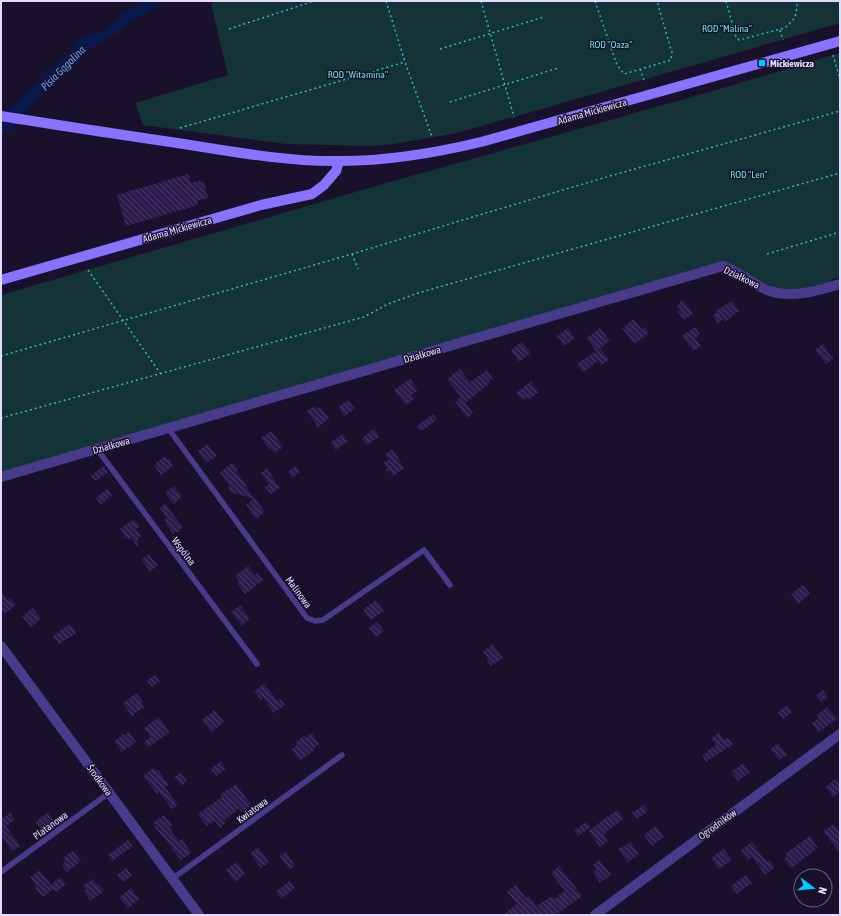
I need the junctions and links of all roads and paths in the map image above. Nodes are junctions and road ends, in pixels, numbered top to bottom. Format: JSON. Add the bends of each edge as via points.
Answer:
{"nodes":[{"id":1,"x":314,"y":1,"type":"edge"},
{"id":2,"x":386,"y":1,"type":"edge"},
{"id":3,"x":481,"y":1,"type":"edge"},
{"id":4,"x":595,"y":1,"type":"edge"},
{"id":5,"x":657,"y":1,"type":"edge"},
{"id":6,"x":726,"y":1,"type":"edge"},
{"id":7,"x":796,"y":1,"type":"edge"},
{"id":8,"x":544,"y":17,"type":"dead end"},
{"id":9,"x":229,"y":30,"type":"dead end"},
{"id":10,"x":780,"y":30,"type":"junction"},
{"id":11,"x":490,"y":33,"type":"junction"},
{"id":12,"x":783,"y":40,"type":"dead end"},
{"id":13,"x":840,"y":41,"type":"edge"},
{"id":14,"x":440,"y":49,"type":"dead end"},
{"id":15,"x":833,"y":55,"type":"dead end"},
{"id":16,"x":405,"y":62,"type":"junction"},
{"id":17,"x":558,"y":68,"type":"dead end"},
{"id":18,"x":640,"y":69,"type":"junction"},
{"id":19,"x":840,"y":79,"type":"edge"},
{"id":20,"x":644,"y":80,"type":"dead end"},
{"id":21,"x":505,"y":85,"type":"junction"},
{"id":22,"x":450,"y":102,"type":"dead end"},
{"id":23,"x":840,"y":111,"type":"edge"},
{"id":24,"x":1,"y":116,"type":"edge"},
{"id":25,"x":514,"y":118,"type":"dead end"},
{"id":26,"x":180,"y":128,"type":"dead end"},
{"id":27,"x":432,"y":138,"type":"dead end"},
{"id":28,"x":340,"y":161,"type":"junction"},
{"id":29,"x":840,"y":173,"type":"edge"},
{"id":30,"x":840,"y":232,"type":"edge"},
{"id":31,"x":352,"y":254,"type":"junction"},
{"id":32,"x":767,"y":254,"type":"dead end"},
{"id":33,"x":358,"y":269,"type":"dead end"},
{"id":34,"x":88,"y":270,"type":"dead end"},
{"id":35,"x":1,"y":280,"type":"edge"},
{"id":36,"x":840,"y":284,"type":"edge"},
{"id":37,"x":123,"y":321,"type":"junction"},
{"id":38,"x":1,"y":356,"type":"edge"},
{"id":39,"x":160,"y":373,"type":"junction"},
{"id":40,"x":1,"y":418,"type":"edge"},
{"id":41,"x":168,"y":428,"type":"junction"},
{"id":42,"x":97,"y":449,"type":"junction"},
{"id":43,"x":1,"y":477,"type":"edge"},
{"id":44,"x":450,"y":586,"type":"dead end"},
{"id":45,"x":1,"y":646,"type":"edge"},
{"id":46,"x":257,"y":664,"type":"dead end"},
{"id":47,"x":840,"y":734,"type":"edge"},
{"id":48,"x":342,"y":755,"type":"dead end"},
{"id":49,"x":109,"y":793,"type":"junction"},
{"id":50,"x":1,"y":872,"type":"edge"},
{"id":51,"x":172,"y":879,"type":"junction"},
{"id":52,"x":199,"y":915,"type":"edge"},
{"id":53,"x":595,"y":915,"type":"edge"}],
"edges":[{"from":1,"to":9,"type":"path"},
{"from":2,"to":16,"type":"path"},
{"from":3,"to":11,"type":"path"},
{"from":4,"to":18,"type":"path","via":[[616,65],[624,74]]},
{"from":5,"to":18,"type":"path","via":[[672,53],[671,60]]},
{"from":6,"to":10,"type":"path","via":[[739,40]]},
{"from":7,"to":10,"type":"path","via":[[796,14],[793,20]]},
{"from":8,"to":11,"type":"path"},
{"from":10,"to":12,"type":"path"},
{"from":11,"to":14,"type":"path"},
{"from":11,"to":21,"type":"path"},
{"from":13,"to":28,"type":"street","name":"Adama Mickiewicza","via":[[467,146],[392,159]]},
{"from":15,"to":19,"type":"path"},
{"from":16,"to":26,"type":"path"},
{"from":16,"to":27,"type":"path"},
{"from":17,"to":21,"type":"path"},
{"from":18,"to":20,"type":"path"},
{"from":21,"to":22,"type":"path"},
{"from":21,"to":25,"type":"path"},
{"from":23,"to":31,"type":"path"},
{"from":24,"to":28,"type":"street","name":"Adama Mickiewicza","via":[[234,152],[314,161]]},
{"from":28,"to":35,"type":"street","name":"Adama Mickiewicza","via":[[336,171],[312,194],[261,205]]},
{"from":29,"to":39,"type":"path","via":[[418,293],[388,304],[364,317]]},
{"from":30,"to":32,"type":"path"},
{"from":31,"to":33,"type":"path"},
{"from":31,"to":37,"type":"path"},
{"from":34,"to":37,"type":"path"},
{"from":36,"to":41,"type":"street","name":"Działkowa","via":[[809,293],[787,293],[768,290],[723,266]]},
{"from":37,"to":38,"type":"path"},
{"from":37,"to":39,"type":"path"},
{"from":39,"to":40,"type":"path"},
{"from":41,"to":42,"type":"street","name":"Działkowa"},
{"from":41,"to":44,"type":"lane","name":"Malinowa","via":[[307,618],[323,620],[424,550]]},
{"from":42,"to":43,"type":"street","name":"Działkowa"},
{"from":42,"to":46,"type":"lane","name":"Wspólna"},
{"from":45,"to":49,"type":"street","name":"Środkowa"},
{"from":47,"to":53,"type":"street","name":"Ogrodników"},
{"from":48,"to":51,"type":"lane","name":"Kwiatowa"},
{"from":49,"to":50,"type":"lane","name":"Platanowa"},
{"from":49,"to":51,"type":"street","name":"Środkowa"},
{"from":51,"to":52,"type":"street","name":"Środkowa"}]}
